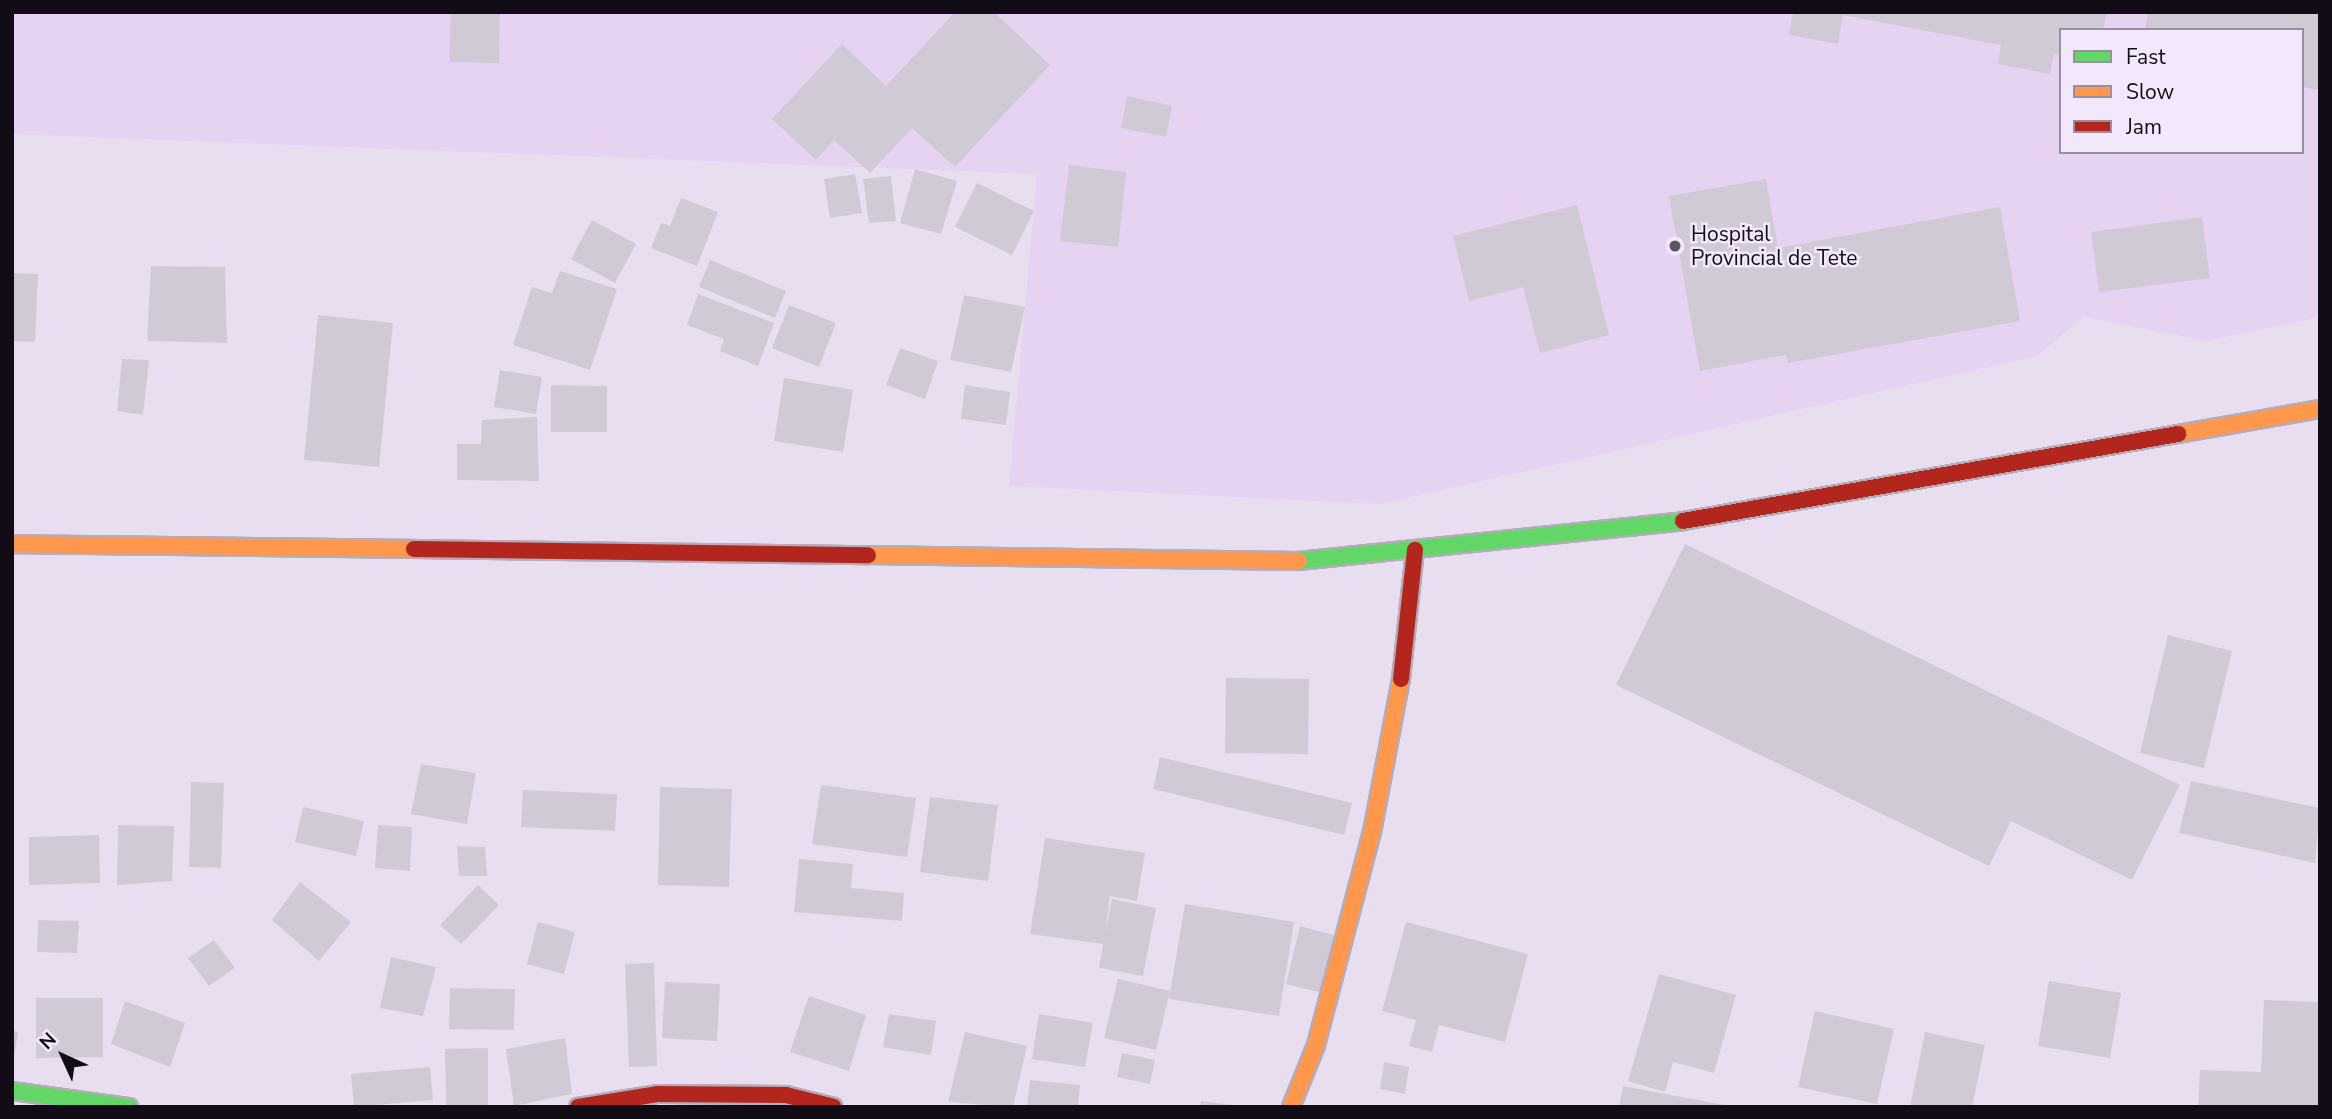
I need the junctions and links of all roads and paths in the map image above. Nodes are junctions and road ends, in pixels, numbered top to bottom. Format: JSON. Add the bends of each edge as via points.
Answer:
{"nodes":[{"id":1,"x":2320,"y":409,"type":"edge"},
{"id":2,"x":12,"y":544,"type":"edge"},
{"id":3,"x":1415,"y":550,"type":"junction"},
{"id":4,"x":12,"y":1091,"type":"edge"},
{"id":5,"x":129,"y":1107,"type":"edge"},
{"id":6,"x":578,"y":1107,"type":"edge"},
{"id":7,"x":834,"y":1107,"type":"edge"},
{"id":8,"x":1291,"y":1107,"type":"edge"}],
"edges":[{"from":1,"to":3,"type":"street","via":[[1709,518]]},
{"from":2,"to":3,"type":"street","via":[[1315,561]]},
{"from":3,"to":8,"type":"street","via":[[1406,652],[1373,827],[1315,1045]]},
{"from":4,"to":5,"type":"street"},
{"from":6,"to":7,"type":"street","via":[[657,1094],[786,1095]]}]}
